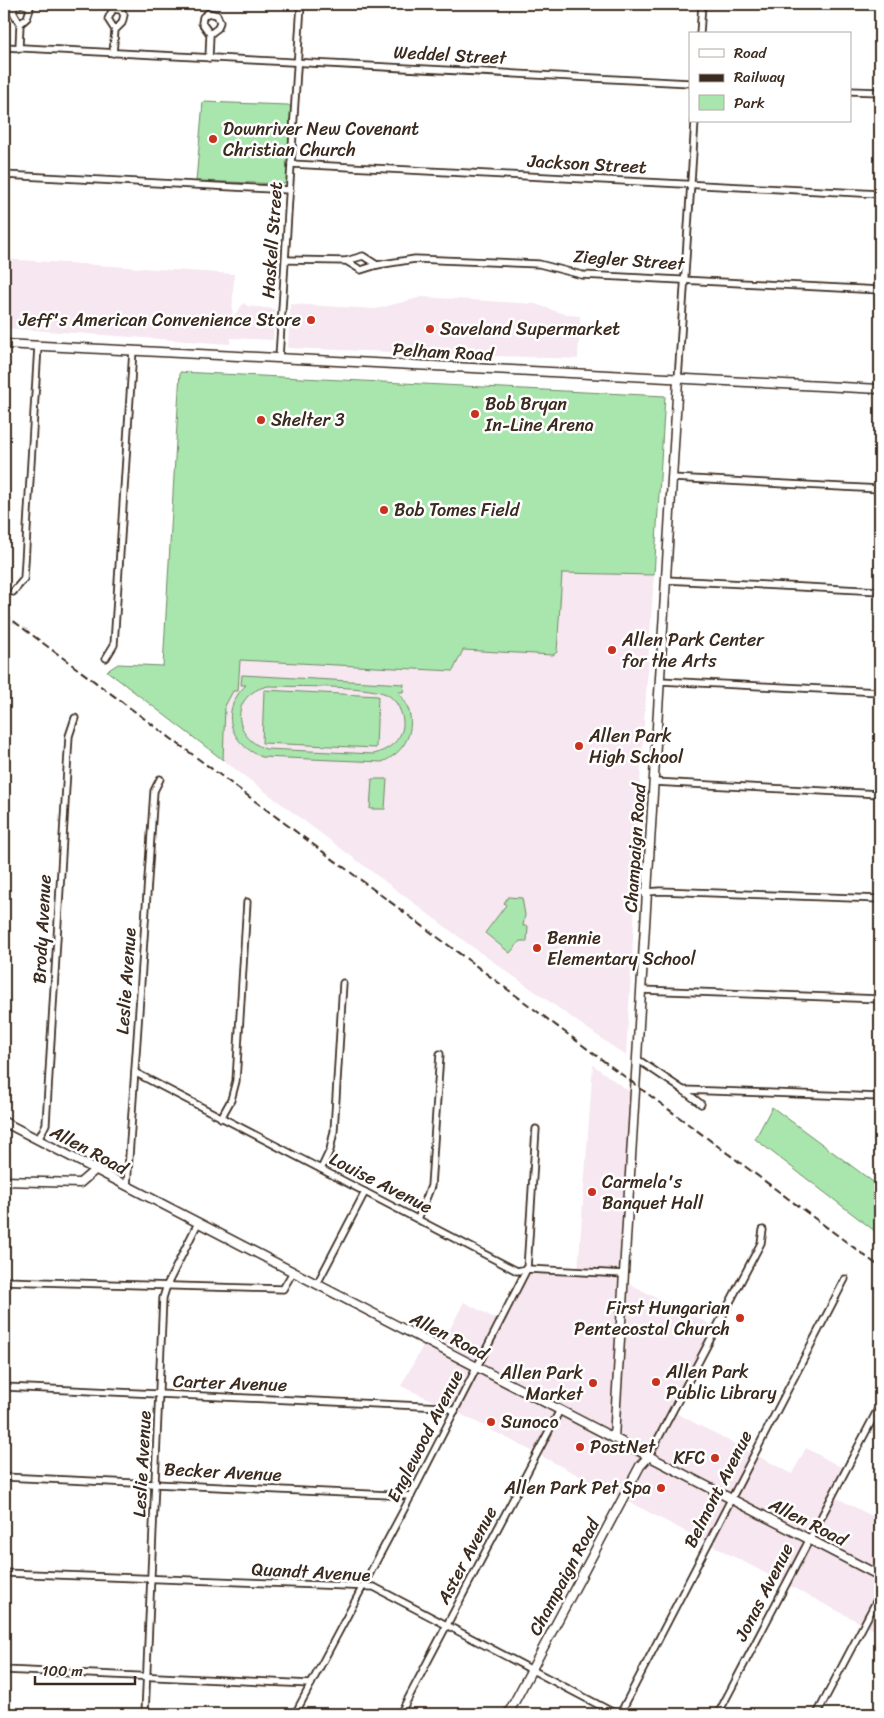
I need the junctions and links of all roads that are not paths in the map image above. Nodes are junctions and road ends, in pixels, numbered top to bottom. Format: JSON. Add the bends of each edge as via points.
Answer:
{"nodes":[{"id":1,"x":301,"y":4,"type":"edge"},
{"id":2,"x":702,"y":4,"type":"edge"},
{"id":3,"x":20,"y":24,"type":"dead end"},
{"id":4,"x":115,"y":30,"type":"dead end"},
{"id":5,"x":700,"y":32,"type":"edge"},
{"id":6,"x":210,"y":34,"type":"dead end"},
{"id":7,"x":4,"y":47,"type":"edge"},
{"id":8,"x":19,"y":48,"type":"junction"},
{"id":9,"x":113,"y":53,"type":"junction"},
{"id":10,"x":209,"y":58,"type":"junction"},
{"id":11,"x":298,"y":62,"type":"junction"},
{"id":12,"x":689,"y":83,"type":"edge"},
{"id":13,"x":852,"y":91,"type":"edge"},
{"id":14,"x":880,"y":92,"type":"edge"},
{"id":15,"x":695,"y":122,"type":"edge"},
{"id":16,"x":291,"y":164,"type":"junction"},
{"id":17,"x":4,"y":175,"type":"edge"},
{"id":18,"x":691,"y":185,"type":"junction"},
{"id":19,"x":290,"y":190,"type":"junction"},
{"id":20,"x":880,"y":194,"type":"edge"},
{"id":21,"x":286,"y":260,"type":"junction"},
{"id":22,"x":346,"y":261,"type":"junction"},
{"id":23,"x":377,"y":265,"type":"junction"},
{"id":24,"x":685,"y":280,"type":"junction"},
{"id":25,"x":880,"y":290,"type":"edge"},
{"id":26,"x":4,"y":344,"type":"edge"},
{"id":27,"x":38,"y":346,"type":"junction"},
{"id":28,"x":133,"y":350,"type":"junction"},
{"id":29,"x":279,"y":358,"type":"junction"},
{"id":30,"x":678,"y":380,"type":"junction"},
{"id":31,"x":880,"y":389,"type":"edge"},
{"id":32,"x":672,"y":478,"type":"junction"},
{"id":33,"x":880,"y":489,"type":"edge"},
{"id":34,"x":666,"y":580,"type":"junction"},
{"id":35,"x":880,"y":591,"type":"edge"},
{"id":36,"x":13,"y":592,"type":"dead end"},
{"id":37,"x":106,"y":658,"type":"dead end"},
{"id":38,"x":660,"y":681,"type":"junction"},
{"id":39,"x":880,"y":692,"type":"edge"},
{"id":40,"x":76,"y":718,"type":"dead end"},
{"id":41,"x":160,"y":779,"type":"dead end"},
{"id":42,"x":654,"y":782,"type":"junction"},
{"id":43,"x":880,"y":794,"type":"edge"},
{"id":44,"x":647,"y":892,"type":"junction"},
{"id":45,"x":636,"y":893,"type":"dead end"},
{"id":46,"x":880,"y":899,"type":"edge"},
{"id":47,"x":247,"y":902,"type":"dead end"},
{"id":48,"x":343,"y":983,"type":"dead end"},
{"id":49,"x":641,"y":990,"type":"junction"},
{"id":50,"x":880,"y":999,"type":"edge"},
{"id":51,"x":440,"y":1054,"type":"dead end"},
{"id":52,"x":637,"y":1058,"type":"junction"},
{"id":53,"x":136,"y":1073,"type":"junction"},
{"id":54,"x":683,"y":1090,"type":"junction"},
{"id":55,"x":880,"y":1097,"type":"edge"},
{"id":56,"x":701,"y":1104,"type":"dead end"},
{"id":57,"x":222,"y":1118,"type":"junction"},
{"id":58,"x":4,"y":1122,"type":"edge"},
{"id":59,"x":536,"y":1128,"type":"dead end"},
{"id":60,"x":38,"y":1140,"type":"junction"},
{"id":61,"x":321,"y":1169,"type":"junction"},
{"id":62,"x":95,"y":1170,"type":"junction"},
{"id":63,"x":4,"y":1181,"type":"edge"},
{"id":64,"x":127,"y":1186,"type":"junction"},
{"id":65,"x":365,"y":1192,"type":"junction"},
{"id":66,"x":418,"y":1219,"type":"junction"},
{"id":67,"x":198,"y":1223,"type":"junction"},
{"id":68,"x":763,"y":1230,"type":"dead end"},
{"id":69,"x":527,"y":1269,"type":"junction"},
{"id":70,"x":293,"y":1272,"type":"junction"},
{"id":71,"x":624,"y":1274,"type":"junction"},
{"id":72,"x":845,"y":1279,"type":"dead end"},
{"id":73,"x":4,"y":1281,"type":"edge"},
{"id":74,"x":317,"y":1284,"type":"junction"},
{"id":75,"x":167,"y":1285,"type":"junction"},
{"id":76,"x":477,"y":1367,"type":"junction"},
{"id":77,"x":4,"y":1387,"type":"edge"},
{"id":78,"x":160,"y":1395,"type":"junction"},
{"id":79,"x":880,"y":1405,"type":"edge"},
{"id":80,"x":560,"y":1410,"type":"junction"},
{"id":81,"x":455,"y":1412,"type":"junction"},
{"id":82,"x":614,"y":1438,"type":"junction"},
{"id":83,"x":649,"y":1456,"type":"junction"},
{"id":84,"x":4,"y":1477,"type":"edge"},
{"id":85,"x":156,"y":1484,"type":"junction"},
{"id":86,"x":412,"y":1496,"type":"junction"},
{"id":87,"x":730,"y":1499,"type":"junction"},
{"id":88,"x":809,"y":1539,"type":"junction"},
{"id":89,"x":4,"y":1573,"type":"edge"},
{"id":90,"x":880,"y":1576,"type":"edge"},
{"id":91,"x":151,"y":1579,"type":"junction"},
{"id":92,"x":363,"y":1585,"type":"junction"},
{"id":93,"x":880,"y":1594,"type":"edge"},
{"id":94,"x":447,"y":1626,"type":"junction"},
{"id":95,"x":4,"y":1670,"type":"edge"},
{"id":96,"x":531,"y":1670,"type":"junction"},
{"id":97,"x":147,"y":1676,"type":"junction"},
{"id":98,"x":311,"y":1684,"type":"junction"},
{"id":99,"x":145,"y":1714,"type":"edge"},
{"id":100,"x":295,"y":1714,"type":"edge"},
{"id":101,"x":400,"y":1714,"type":"edge"},
{"id":102,"x":508,"y":1714,"type":"edge"},
{"id":103,"x":616,"y":1714,"type":"edge"},
{"id":104,"x":620,"y":1714,"type":"edge"},
{"id":105,"x":718,"y":1714,"type":"edge"},
{"id":106,"x":817,"y":1714,"type":"edge"}],
"edges":[{"from":1,"to":11,"type":"street","name":"Haskell Street"},
{"from":2,"to":5,"type":"street"},
{"from":3,"to":8,"type":"street"},
{"from":4,"to":9,"type":"street"},
{"from":6,"to":10,"type":"street"},
{"from":7,"to":8,"type":"street","name":"Weddel Street"},
{"from":8,"to":9,"type":"street","name":"Weddel Street"},
{"from":9,"to":10,"type":"street","name":"Weddel Street"},
{"from":10,"to":11,"type":"street","name":"Weddel Street"},
{"from":11,"to":12,"type":"street","name":"Weddel Street"},
{"from":11,"to":16,"type":"street","name":"Haskell Street"},
{"from":13,"to":14,"type":"street"},
{"from":15,"to":18,"type":"street"},
{"from":16,"to":18,"type":"street","name":"Jackson Street"},
{"from":16,"to":19,"type":"street","name":"Haskell Street"},
{"from":17,"to":19,"type":"street"},
{"from":18,"to":20,"type":"street","name":"Jackson Street"},
{"from":18,"to":24,"type":"street"},
{"from":19,"to":21,"type":"street","name":"Haskell Street"},
{"from":21,"to":22,"type":"street","name":"Ziegler Street"},
{"from":21,"to":29,"type":"street","name":"Haskell Street"},
{"from":22,"to":23,"type":"street","name":"Ziegler Street","via":[[361,270]]},
{"from":22,"to":23,"type":"street","name":"Ziegler Street","via":[[363,256]]},
{"from":23,"to":24,"type":"street","name":"Ziegler Street","via":[[415,259],[539,264],[582,274]]},
{"from":24,"to":25,"type":"street","name":"Ziegler Street"},
{"from":24,"to":30,"type":"street"},
{"from":26,"to":27,"type":"main road","name":"Pelham Road"},
{"from":27,"to":28,"type":"main road","name":"Pelham Road"},
{"from":27,"to":36,"type":"street","via":[[24,579]]},
{"from":28,"to":29,"type":"main road","name":"Pelham Road"},
{"from":28,"to":37,"type":"street","via":[[114,645]]},
{"from":29,"to":30,"type":"main road","name":"Pelham Road"},
{"from":30,"to":31,"type":"main road","name":"Pelham Road"},
{"from":30,"to":32,"type":"main road","name":"Champaign Road"},
{"from":32,"to":33,"type":"street"},
{"from":32,"to":34,"type":"main road","name":"Champaign Road"},
{"from":34,"to":35,"type":"street"},
{"from":34,"to":38,"type":"main road","name":"Champaign Road"},
{"from":38,"to":39,"type":"street"},
{"from":38,"to":42,"type":"main road","name":"Champaign Road"},
{"from":40,"to":60,"type":"street","name":"Brody Avenue","via":[[69,736],[46,1124]]},
{"from":41,"to":53,"type":"street","name":"Leslie Avenue","via":[[154,791]]},
{"from":42,"to":43,"type":"street"},
{"from":42,"to":44,"type":"main road","name":"Champaign Road"},
{"from":44,"to":45,"type":"street"},
{"from":44,"to":46,"type":"street"},
{"from":44,"to":49,"type":"main road","name":"Champaign Road"},
{"from":47,"to":57,"type":"street","via":[[236,1081]]},
{"from":48,"to":61,"type":"street","via":[[334,1131]]},
{"from":49,"to":50,"type":"street"},
{"from":49,"to":52,"type":"main road","name":"Champaign Road"},
{"from":51,"to":66,"type":"street","via":[[431,1186]]},
{"from":52,"to":54,"type":"street"},
{"from":52,"to":71,"type":"main road","name":"Champaign Road"},
{"from":53,"to":57,"type":"street","name":"Louise Avenue"},
{"from":53,"to":64,"type":"street","name":"Leslie Avenue"},
{"from":54,"to":55,"type":"street"},
{"from":54,"to":56,"type":"street"},
{"from":57,"to":61,"type":"street","name":"Louise Avenue"},
{"from":58,"to":60,"type":"main road","name":"Allen Road"},
{"from":59,"to":69,"type":"street","name":"Englewood Avenue"},
{"from":60,"to":62,"type":"main road","name":"Allen Road"},
{"from":61,"to":65,"type":"street","name":"Louise Avenue"},
{"from":62,"to":63,"type":"main road","via":[[80,1183]]},
{"from":62,"to":64,"type":"main road","name":"Allen Road"},
{"from":64,"to":67,"type":"main road","name":"Allen Road"},
{"from":65,"to":66,"type":"street","name":"Louise Avenue"},
{"from":65,"to":74,"type":"street"},
{"from":66,"to":69,"type":"street","name":"Louise Avenue","via":[[517,1271]]},
{"from":67,"to":70,"type":"main road","name":"Allen Road"},
{"from":67,"to":75,"type":"street","name":"Leslie Avenue"},
{"from":68,"to":83,"type":"street","via":[[761,1243]]},
{"from":69,"to":71,"type":"street","name":"Louise Avenue"},
{"from":69,"to":76,"type":"street","name":"Englewood Avenue"},
{"from":70,"to":74,"type":"main road","name":"Allen Road"},
{"from":70,"to":75,"type":"street","via":[[283,1289]]},
{"from":71,"to":82,"type":"main road","name":"Champaign Road"},
{"from":72,"to":87,"type":"street","name":"Belmont Avenue"},
{"from":73,"to":75,"type":"street"},
{"from":74,"to":76,"type":"main road","name":"Allen Road"},
{"from":75,"to":78,"type":"street","name":"Leslie Avenue","via":[[163,1298]]},
{"from":76,"to":80,"type":"main road","name":"Allen Road"},
{"from":76,"to":81,"type":"street","name":"Englewood Avenue"},
{"from":77,"to":78,"type":"street","name":"Carter Avenue"},
{"from":78,"to":81,"type":"street","name":"Carter Avenue","via":[[443,1407]]},
{"from":78,"to":85,"type":"street","name":"Leslie Avenue"},
{"from":79,"to":88,"type":"street","name":"Jonas Avenue"},
{"from":80,"to":82,"type":"main road","name":"Allen Road"},
{"from":80,"to":94,"type":"street","name":"Aster Avenue"},
{"from":81,"to":86,"type":"street","name":"Englewood Avenue"},
{"from":82,"to":83,"type":"main road","name":"Allen Road"},
{"from":83,"to":87,"type":"main road","name":"Allen Road"},
{"from":83,"to":96,"type":"main road","name":"Champaign Road","via":[[639,1468]]},
{"from":84,"to":85,"type":"street","name":"Becker Avenue"},
{"from":85,"to":86,"type":"street","name":"Becker Avenue"},
{"from":85,"to":91,"type":"street","name":"Leslie Avenue"},
{"from":86,"to":92,"type":"street","name":"Englewood Avenue"},
{"from":87,"to":88,"type":"main road","name":"Allen Road"},
{"from":87,"to":104,"type":"street","name":"Belmont Avenue"},
{"from":88,"to":90,"type":"main road","name":"Allen Road"},
{"from":88,"to":105,"type":"street","name":"Jonas Avenue"},
{"from":89,"to":91,"type":"street","name":"Quandt Avenue"},
{"from":91,"to":92,"type":"street","name":"Quandt Avenue","via":[[353,1588]]},
{"from":91,"to":97,"type":"street","name":"Leslie Avenue"},
{"from":92,"to":94,"type":"street","name":"Quandt Avenue"},
{"from":92,"to":98,"type":"street","name":"Englewood Avenue"},
{"from":93,"to":106,"type":"street"},
{"from":94,"to":96,"type":"street","name":"Quandt Avenue"},
{"from":94,"to":101,"type":"street","name":"Aster Avenue"},
{"from":95,"to":97,"type":"street"},
{"from":96,"to":102,"type":"main road","name":"Champaign Road"},
{"from":96,"to":103,"type":"street","name":"Quandt Avenue"},
{"from":97,"to":98,"type":"street"},
{"from":97,"to":99,"type":"street","name":"Leslie Avenue"},
{"from":98,"to":100,"type":"street","name":"Englewood Avenue"}]}
